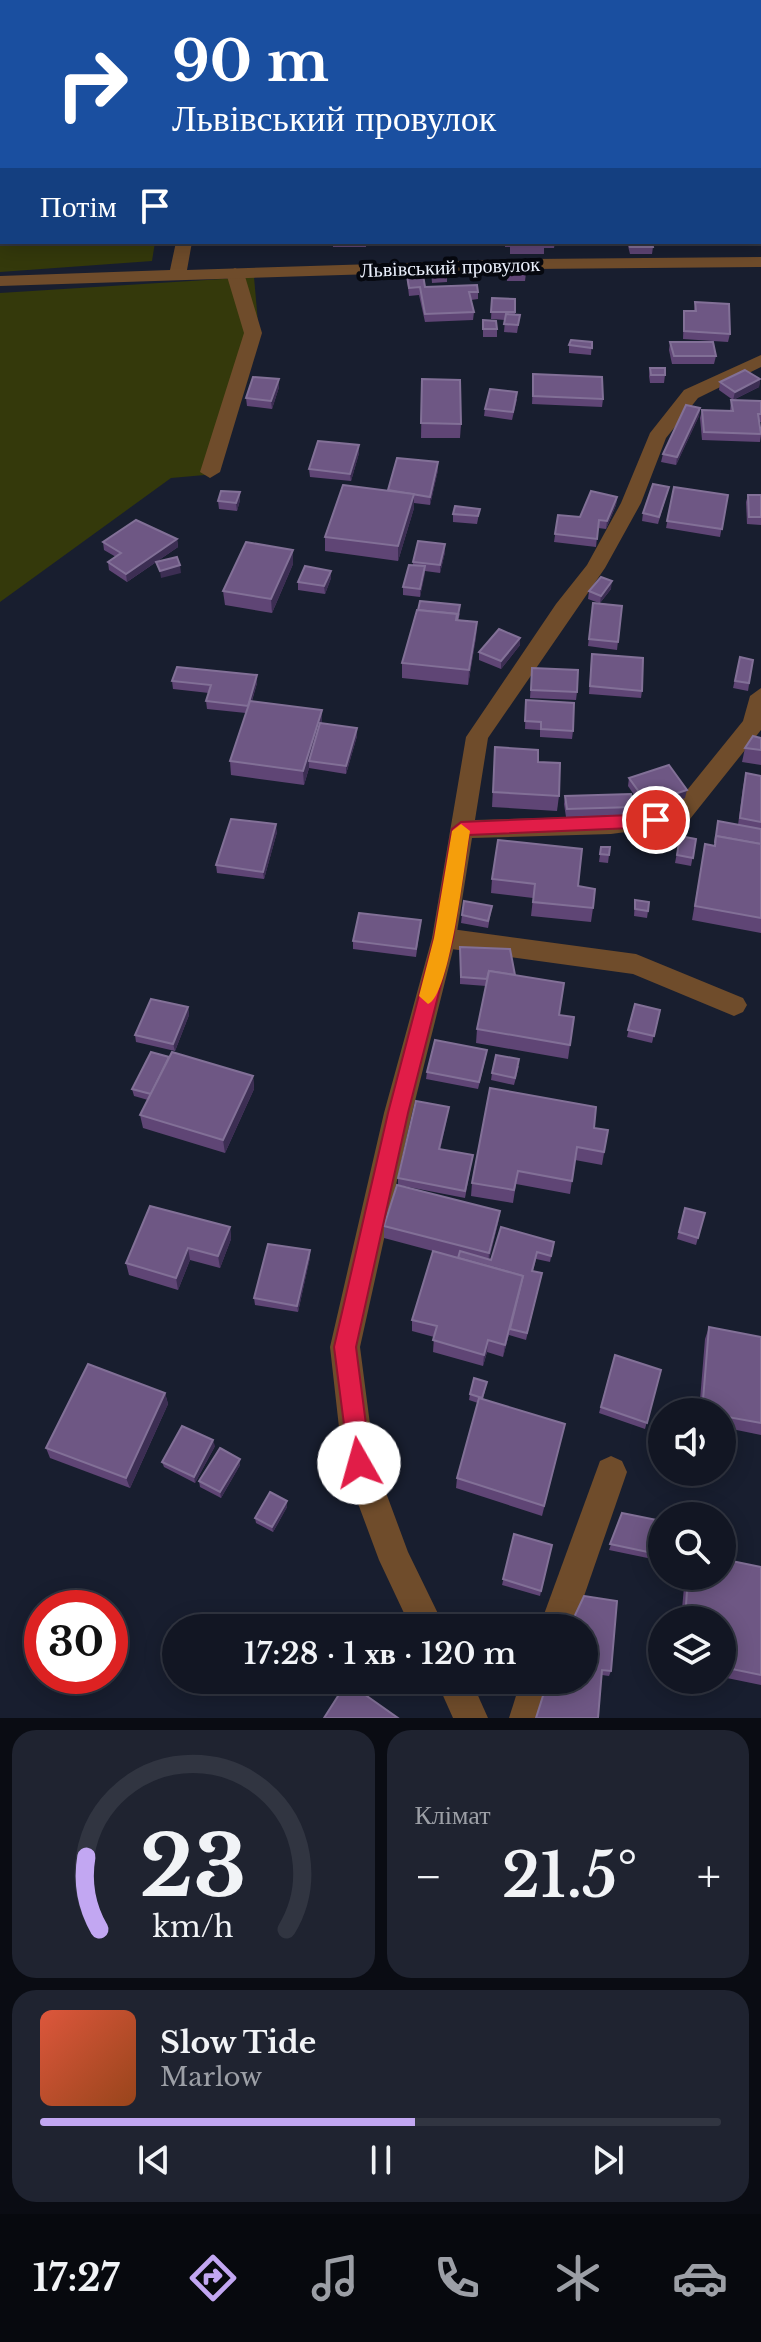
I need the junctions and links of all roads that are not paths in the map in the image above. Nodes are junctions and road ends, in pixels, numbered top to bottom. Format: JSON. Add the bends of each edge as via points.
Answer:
{"nodes":[{"id":1,"x":184,"y":244,"type":"edge"},
{"id":2,"x":749,"y":244,"type":"edge"},
{"id":3,"x":760,"y":264,"type":"edge"},
{"id":4,"x":235,"y":273,"type":"junction"},
{"id":5,"x":178,"y":275,"type":"junction"},
{"id":6,"x":0,"y":281,"type":"edge"},
{"id":7,"x":761,"y":360,"type":"edge"},
{"id":8,"x":210,"y":472,"type":"dead end"},
{"id":9,"x":761,"y":696,"type":"edge"},
{"id":10,"x":461,"y":829,"type":"junction"},
{"id":11,"x":444,"y":938,"type":"junction"},
{"id":12,"x":734,"y":1005,"type":"dead end"},
{"id":13,"x":611,"y":1472,"type":"dead end"},
{"id":14,"x":421,"y":1614,"type":"edge"},
{"id":15,"x":561,"y":1614,"type":"edge"},
{"id":16,"x":460,"y":1694,"type":"edge"},
{"id":17,"x":534,"y":1694,"type":"edge"},
{"id":18,"x":471,"y":1718,"type":"edge"},
{"id":19,"x":526,"y":1718,"type":"edge"}],
"edges":[{"from":1,"to":5,"type":"street"},
{"from":2,"to":3,"type":"street","name":"Львівський провулок"},
{"from":3,"to":4,"type":"street","name":"Львівський провулок"},
{"from":4,"to":5,"type":"street","name":"Львівський провулок"},
{"from":4,"to":8,"type":"street","via":[[253,333]]},
{"from":5,"to":6,"type":"street","name":"Львівський провулок"},
{"from":7,"to":10,"type":"street","via":[[691,394],[657,437],[631,503],[595,568],[477,737]]},
{"from":9,"to":10,"type":"street","via":[[754,723],[678,818]]},
{"from":10,"to":11,"type":"street"},
{"from":11,"to":12,"type":"street","via":[[636,964]]},
{"from":11,"to":14,"type":"street","via":[[345,1347],[359,1463]]},
{"from":13,"to":15,"type":"street"},
{"from":16,"to":18,"type":"street"},
{"from":17,"to":19,"type":"street"}]}
